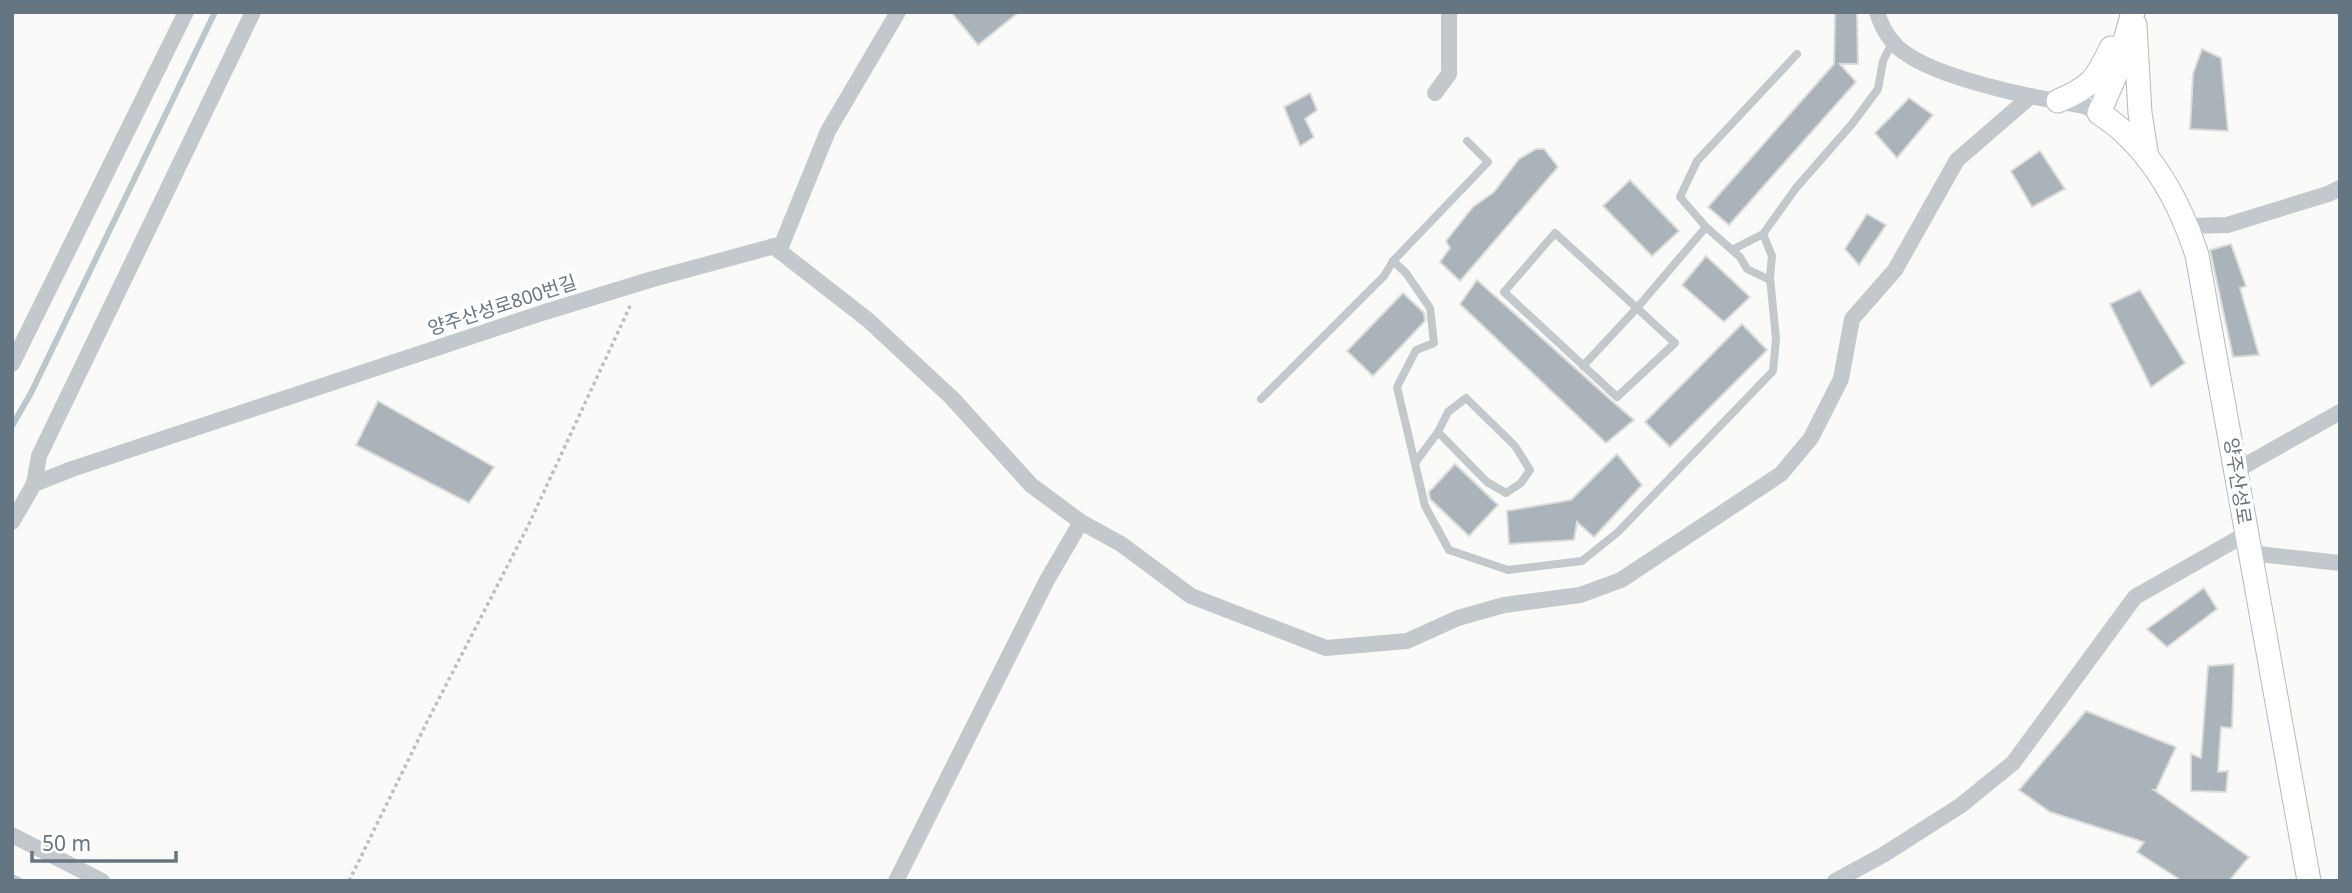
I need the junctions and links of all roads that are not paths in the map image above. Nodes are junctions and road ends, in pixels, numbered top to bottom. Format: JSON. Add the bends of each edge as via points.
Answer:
{"nodes":[{"id":1,"x":186,"y":12,"type":"edge"},
{"id":2,"x":253,"y":12,"type":"edge"},
{"id":3,"x":898,"y":12,"type":"edge"},
{"id":4,"x":1449,"y":12,"type":"edge"},
{"id":5,"x":1877,"y":12,"type":"edge"},
{"id":6,"x":2133,"y":12,"type":"edge"},
{"id":7,"x":1892,"y":43,"type":"junction"},
{"id":8,"x":1797,"y":54,"type":"dead end"},
{"id":9,"x":1435,"y":93,"type":"dead end"},
{"id":10,"x":2031,"y":96,"type":"junction"},
{"id":11,"x":2058,"y":101,"type":"junction"},
{"id":12,"x":2099,"y":113,"type":"junction"},
{"id":13,"x":1467,"y":141,"type":"dead end"},
{"id":14,"x":2147,"y":157,"type":"junction"},
{"id":15,"x":2340,"y":188,"type":"edge"},
{"id":16,"x":2187,"y":226,"type":"junction"},
{"id":17,"x":1706,"y":227,"type":"junction"},
{"id":18,"x":1763,"y":234,"type":"junction"},
{"id":19,"x":773,"y":246,"type":"junction"},
{"id":20,"x":1732,"y":250,"type":"junction"},
{"id":21,"x":1393,"y":261,"type":"junction"},
{"id":22,"x":1770,"y":280,"type":"junction"},
{"id":23,"x":1637,"y":308,"type":"junction"},
{"id":24,"x":12,"y":365,"type":"edge"},
{"id":25,"x":1583,"y":366,"type":"junction"},
{"id":26,"x":1261,"y":398,"type":"dead end"},
{"id":27,"x":2340,"y":412,"type":"edge"},
{"id":28,"x":1438,"y":432,"type":"junction"},
{"id":29,"x":1415,"y":463,"type":"junction"},
{"id":30,"x":2237,"y":470,"type":"junction"},
{"id":31,"x":34,"y":484,"type":"junction"},
{"id":32,"x":12,"y":522,"type":"edge"},
{"id":33,"x":1081,"y":522,"type":"junction"},
{"id":34,"x":2248,"y":544,"type":"junction"},
{"id":35,"x":2340,"y":563,"type":"edge"},
{"id":36,"x":12,"y":835,"type":"edge"},
{"id":37,"x":102,"y":881,"type":"edge"},
{"id":38,"x":897,"y":881,"type":"edge"},
{"id":39,"x":1835,"y":881,"type":"edge"},
{"id":40,"x":2309,"y":881,"type":"edge"}],
"edges":[{"from":1,"to":24,"type":"street"},
{"from":2,"to":31,"type":"street","via":[[39,456]]},
{"from":3,"to":19,"type":"street","via":[[828,131],[782,244]]},
{"from":4,"to":9,"type":"street","via":[[1449,74]]},
{"from":5,"to":7,"type":"street"},
{"from":6,"to":11,"type":"street","via":[[2099,74],[2081,91]]},
{"from":6,"to":12,"type":"street"},
{"from":6,"to":14,"type":"street"},
{"from":7,"to":10,"type":"street","name":"양주산성로","via":[[1939,71]]},
{"from":7,"to":18,"type":"lane","via":[[1878,89]]},
{"from":8,"to":17,"type":"lane","via":[[1697,161],[1680,197]]},
{"from":10,"to":11,"type":"street","name":"양주산성로"},
{"from":10,"to":33,"type":"street","via":[[1957,160],[1895,270],[1852,318],[1841,379],[1811,438],[1780,474],[1621,580],[1580,595],[1504,605],[1458,618],[1407,641],[1326,648],[1191,596],[1121,544]]},
{"from":11,"to":12,"type":"street","name":"양주산성로"},
{"from":12,"to":14,"type":"street","name":"양주산성로"},
{"from":13,"to":21,"type":"lane","via":[[1488,162]]},
{"from":14,"to":16,"type":"street","name":"양주산성로"},
{"from":15,"to":16,"type":"street","via":[[2227,225]]},
{"from":16,"to":30,"type":"street","name":"양주산성로","via":[[2199,265]]},
{"from":17,"to":20,"type":"lane"},
{"from":17,"to":23,"type":"lane"},
{"from":18,"to":20,"type":"lane"},
{"from":18,"to":22,"type":"lane","via":[[1772,256]]},
{"from":19,"to":31,"type":"street","name":"양주산성로800번길","via":[[545,312]]},
{"from":19,"to":33,"type":"street","via":[[868,320],[952,398],[1031,485]]},
{"from":20,"to":22,"type":"lane","via":[[1747,269]]},
{"from":21,"to":26,"type":"lane"},
{"from":21,"to":29,"type":"lane","via":[[1430,307],[1433,331],[1434,342],[1416,350],[1397,387]]},
{"from":22,"to":29,"type":"lane","via":[[1776,339],[1773,372],[1618,532],[1582,561],[1508,570],[1449,550],[1425,506]]},
{"from":23,"to":25,"type":"lane"},
{"from":23,"to":25,"type":"lane","via":[[1675,343],[1618,397]]},
{"from":23,"to":25,"type":"lane","via":[[1555,233],[1504,292]]},
{"from":27,"to":30,"type":"street"},
{"from":28,"to":28,"type":"lane","via":[[1487,482],[1506,493],[1530,470],[1515,446],[1466,398],[1448,412]]},
{"from":28,"to":29,"type":"lane"},
{"from":30,"to":34,"type":"street","name":"양주산성로"},
{"from":31,"to":32,"type":"street"},
{"from":33,"to":38,"type":"street","via":[[1047,580]]},
{"from":34,"to":35,"type":"street"},
{"from":34,"to":39,"type":"street","via":[[2135,597],[2013,763],[1960,806]]},
{"from":34,"to":40,"type":"street","name":"양주산성로"},
{"from":36,"to":37,"type":"street"}]}
